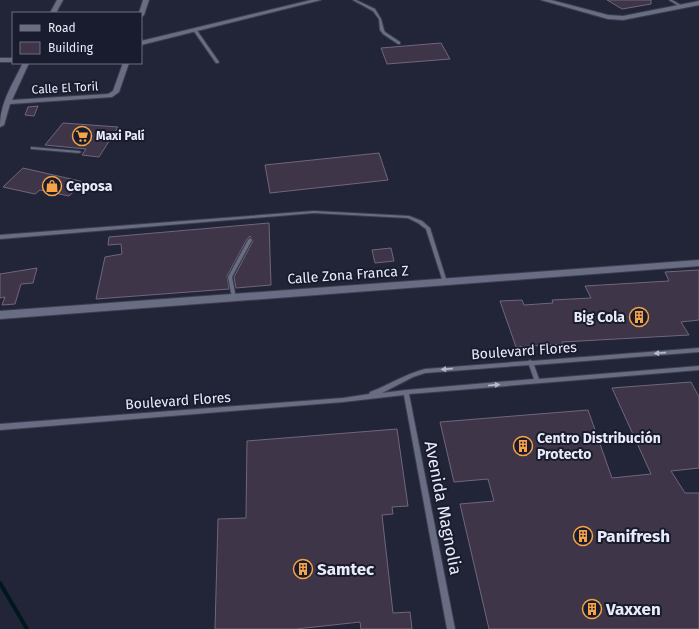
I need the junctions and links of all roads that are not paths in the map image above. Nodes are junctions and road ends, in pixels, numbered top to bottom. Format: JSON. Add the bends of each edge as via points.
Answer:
{"nodes":[{"id":1,"x":60,"y":0,"type":"edge"},
{"id":2,"x":146,"y":0,"type":"edge"},
{"id":3,"x":318,"y":0,"type":"edge"},
{"id":4,"x":354,"y":0,"type":"edge"},
{"id":5,"x":544,"y":0,"type":"edge"},
{"id":6,"x":670,"y":0,"type":"edge"},
{"id":7,"x":699,"y":3,"type":"edge"},
{"id":8,"x":683,"y":7,"type":"junction"},
{"id":9,"x":54,"y":12,"type":"edge"},
{"id":10,"x":142,"y":12,"type":"edge"},
{"id":11,"x":195,"y":30,"type":"junction"},
{"id":12,"x":142,"y":43,"type":"edge"},
{"id":13,"x":399,"y":43,"type":"dead end"},
{"id":14,"x":0,"y":60,"type":"edge"},
{"id":15,"x":12,"y":60,"type":"edge"},
{"id":16,"x":217,"y":62,"type":"dead end"},
{"id":17,"x":25,"y":64,"type":"edge"},
{"id":18,"x":126,"y":64,"type":"edge"},
{"id":19,"x":6,"y":102,"type":"junction"},
{"id":20,"x":0,"y":125,"type":"edge"},
{"id":21,"x":32,"y":148,"type":"dead end"},
{"id":22,"x":79,"y":152,"type":"dead end"},
{"id":23,"x":0,"y":237,"type":"edge"},
{"id":24,"x":250,"y":240,"type":"dead end"},
{"id":25,"x":699,"y":263,"type":"edge"},
{"id":26,"x":446,"y":282,"type":"junction"},
{"id":27,"x":234,"y":298,"type":"junction"},
{"id":28,"x":0,"y":315,"type":"edge"},
{"id":29,"x":699,"y":350,"type":"edge"},
{"id":30,"x":530,"y":362,"type":"junction"},
{"id":31,"x":699,"y":368,"type":"edge"},
{"id":32,"x":537,"y":381,"type":"junction"},
{"id":33,"x":406,"y":392,"type":"junction"},
{"id":34,"x":357,"y":398,"type":"junction"},
{"id":35,"x":0,"y":427,"type":"edge"},
{"id":36,"x":451,"y":629,"type":"edge"}],
"edges":[{"from":1,"to":9,"type":"street"},
{"from":2,"to":10,"type":"street"},
{"from":3,"to":11,"type":"street"},
{"from":4,"to":13,"type":"lane","via":[[374,10],[384,33]]},
{"from":5,"to":8,"type":"street","via":[[608,17],[623,18]]},
{"from":6,"to":8,"type":"lane"},
{"from":7,"to":8,"type":"street"},
{"from":11,"to":12,"type":"street"},
{"from":11,"to":16,"type":"lane"},
{"from":14,"to":15,"type":"street"},
{"from":17,"to":19,"type":"street"},
{"from":18,"to":19,"type":"street","name":"Calle El Toril","via":[[116,92],[110,96]]},
{"from":19,"to":20,"type":"street"},
{"from":21,"to":22,"type":"lane"},
{"from":23,"to":26,"type":"lane","via":[[314,212],[409,217],[428,228]]},
{"from":24,"to":27,"type":"lane","via":[[230,277]]},
{"from":25,"to":26,"type":"street","name":"Calle Zona Franca Z"},
{"from":26,"to":27,"type":"street","name":"Calle Zona Franca Z"},
{"from":27,"to":28,"type":"street","name":"Calle Zona Franca Z"},
{"from":29,"to":30,"type":"lane","name":"Boulevard Flores","one_way":true},
{"from":30,"to":32,"type":"lane"},
{"from":30,"to":34,"type":"lane","name":"Boulevard Flores","one_way":true,"via":[[418,372],[386,389]]},
{"from":31,"to":32,"type":"lane","name":"Boulevard Flores"},
{"from":33,"to":32,"type":"lane","name":"Boulevard Flores","one_way":true},
{"from":33,"to":34,"type":"lane","name":"Boulevard Flores"},
{"from":33,"to":36,"type":"lane","name":"Avenida Magnolia"},
{"from":34,"to":35,"type":"lane","name":"Boulevard Flores"}]}
